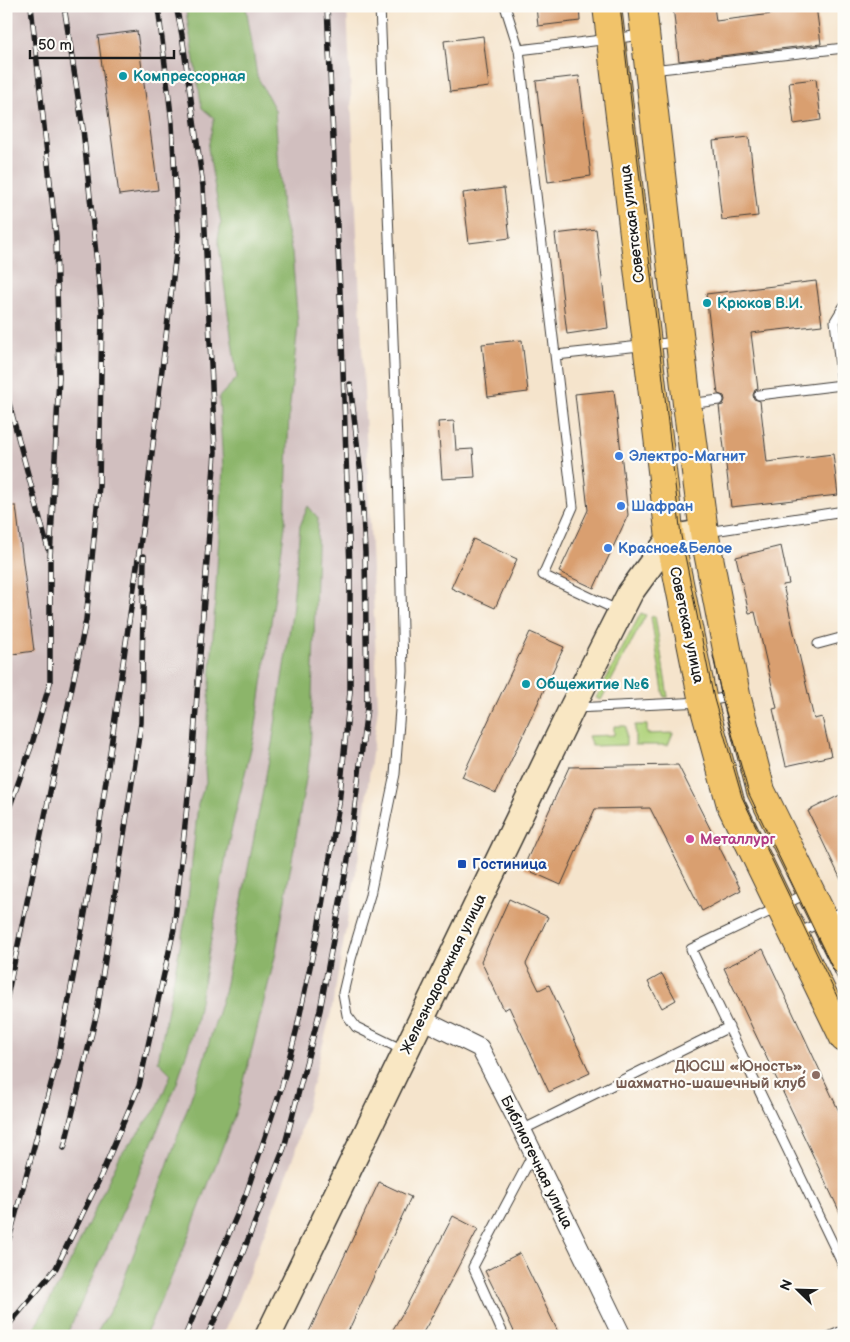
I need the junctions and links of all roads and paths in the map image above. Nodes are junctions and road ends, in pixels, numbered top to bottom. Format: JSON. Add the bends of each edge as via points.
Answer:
{"nodes":[{"id":1,"x":380,"y":6,"type":"edge"},
{"id":2,"x":505,"y":6,"type":"edge"},
{"id":3,"x":607,"y":6,"type":"edge"},
{"id":4,"x":642,"y":6,"type":"edge"},
{"id":5,"x":645,"y":34,"type":"junction"},
{"id":6,"x":610,"y":39,"type":"junction"},
{"id":7,"x":844,"y":48,"type":"edge"},
{"id":8,"x":519,"y":50,"type":"junction"},
{"id":9,"x":649,"y":70,"type":"junction"},
{"id":10,"x":844,"y":306,"type":"edge"},
{"id":11,"x":680,"y":341,"type":"junction"},
{"id":12,"x":646,"y":345,"type":"junction"},
{"id":13,"x":556,"y":355,"type":"junction"},
{"id":14,"x":843,"y":386,"type":"edge"},
{"id":15,"x":759,"y":395,"type":"dead end"},
{"id":16,"x":719,"y":400,"type":"dead end"},
{"id":17,"x":687,"y":404,"type":"junction"},
{"id":18,"x":844,"y":511,"type":"edge"},
{"id":19,"x":704,"y":532,"type":"junction"},
{"id":20,"x":670,"y":538,"type":"junction"},
{"id":21,"x":621,"y":612,"type":"junction"},
{"id":22,"x":844,"y":636,"type":"edge"},
{"id":23,"x":818,"y":644,"type":"dead end"},
{"id":24,"x":736,"y":695,"type":"junction"},
{"id":25,"x":703,"y":702,"type":"junction"},
{"id":26,"x":572,"y":708,"type":"junction"},
{"id":27,"x":810,"y":892,"type":"junction"},
{"id":28,"x":780,"y":906,"type":"junction"},
{"id":29,"x":834,"y":916,"type":"edge"},
{"id":30,"x":794,"y":936,"type":"junction"},
{"id":31,"x":844,"y":960,"type":"edge"},
{"id":32,"x":421,"y":1019,"type":"junction"},
{"id":33,"x":729,"y":1027,"type":"junction"},
{"id":34,"x":844,"y":1038,"type":"edge"},
{"id":35,"x":405,"y":1052,"type":"junction"},
{"id":36,"x":522,"y":1130,"type":"junction"},
{"id":37,"x":533,"y":1154,"type":"junction"},
{"id":38,"x":840,"y":1250,"type":"edge"},
{"id":39,"x":844,"y":1267,"type":"edge"},
{"id":40,"x":844,"y":1330,"type":"edge"},
{"id":41,"x":268,"y":1336,"type":"edge"},
{"id":42,"x":504,"y":1336,"type":"edge"},
{"id":43,"x":622,"y":1336,"type":"edge"},
{"id":44,"x":831,"y":1336,"type":"edge"}],
"edges":[{"from":1,"to":35,"type":"lane","via":[[403,671],[395,774],[370,895],[343,993],[347,1015],[356,1027]]},
{"from":2,"to":8,"type":"lane"},
{"from":3,"to":6,"type":"main road","name":"Советская улица"},
{"from":4,"to":5,"type":"main road"},
{"from":5,"to":6,"type":"lane"},
{"from":5,"to":9,"type":"main road"},
{"from":6,"to":8,"type":"lane"},
{"from":6,"to":12,"type":"main road","name":"Советская улица"},
{"from":7,"to":9,"type":"lane"},
{"from":8,"to":13,"type":"lane"},
{"from":9,"to":11,"type":"main road"},
{"from":10,"to":14,"type":"lane","via":[[835,321]]},
{"from":11,"to":12,"type":"lane"},
{"from":11,"to":17,"type":"main road"},
{"from":12,"to":13,"type":"lane"},
{"from":12,"to":20,"type":"main road","name":"Советская улица"},
{"from":13,"to":21,"type":"lane","via":[[573,507],[543,576]]},
{"from":14,"to":15,"type":"lane"},
{"from":16,"to":17,"type":"lane"},
{"from":17,"to":19,"type":"main road"},
{"from":18,"to":19,"type":"lane"},
{"from":19,"to":20,"type":"main road"},
{"from":19,"to":24,"type":"main road"},
{"from":20,"to":21,"type":"main road","name":"Железнодорожная улица","via":[[630,593]]},
{"from":20,"to":25,"type":"main road","name":"Советская улица"},
{"from":21,"to":26,"type":"main road","name":"Железнодорожная улица"},
{"from":22,"to":23,"type":"lane"},
{"from":24,"to":25,"type":"lane"},
{"from":24,"to":27,"type":"main road","via":[[761,791]]},
{"from":25,"to":26,"type":"lane"},
{"from":25,"to":28,"type":"main road","name":"Советская улица","via":[[731,805]]},
{"from":26,"to":32,"type":"main road","name":"Железнодорожная улица"},
{"from":27,"to":28,"type":"lane"},
{"from":27,"to":29,"type":"main road"},
{"from":28,"to":30,"type":"main road","name":"Советская улица"},
{"from":28,"to":33,"type":"lane","via":[[691,949]]},
{"from":29,"to":30,"type":"lane"},
{"from":29,"to":31,"type":"main road"},
{"from":30,"to":34,"type":"main road","name":"Советская улица"},
{"from":32,"to":35,"type":"main road","name":"Железнодорожная улица"},
{"from":32,"to":36,"type":"street","name":"Библиотечная улица","via":[[480,1048]]},
{"from":33,"to":36,"type":"lane"},
{"from":33,"to":38,"type":"lane"},
{"from":35,"to":41,"type":"main road","name":"Железнодорожная улица"},
{"from":36,"to":37,"type":"street","name":"Библиотечная улица"},
{"from":37,"to":42,"type":"lane","via":[[473,1267]]},
{"from":37,"to":43,"type":"street","name":"Библиотечная улица"},
{"from":38,"to":39,"type":"lane"},
{"from":40,"to":44,"type":"lane"}]}
